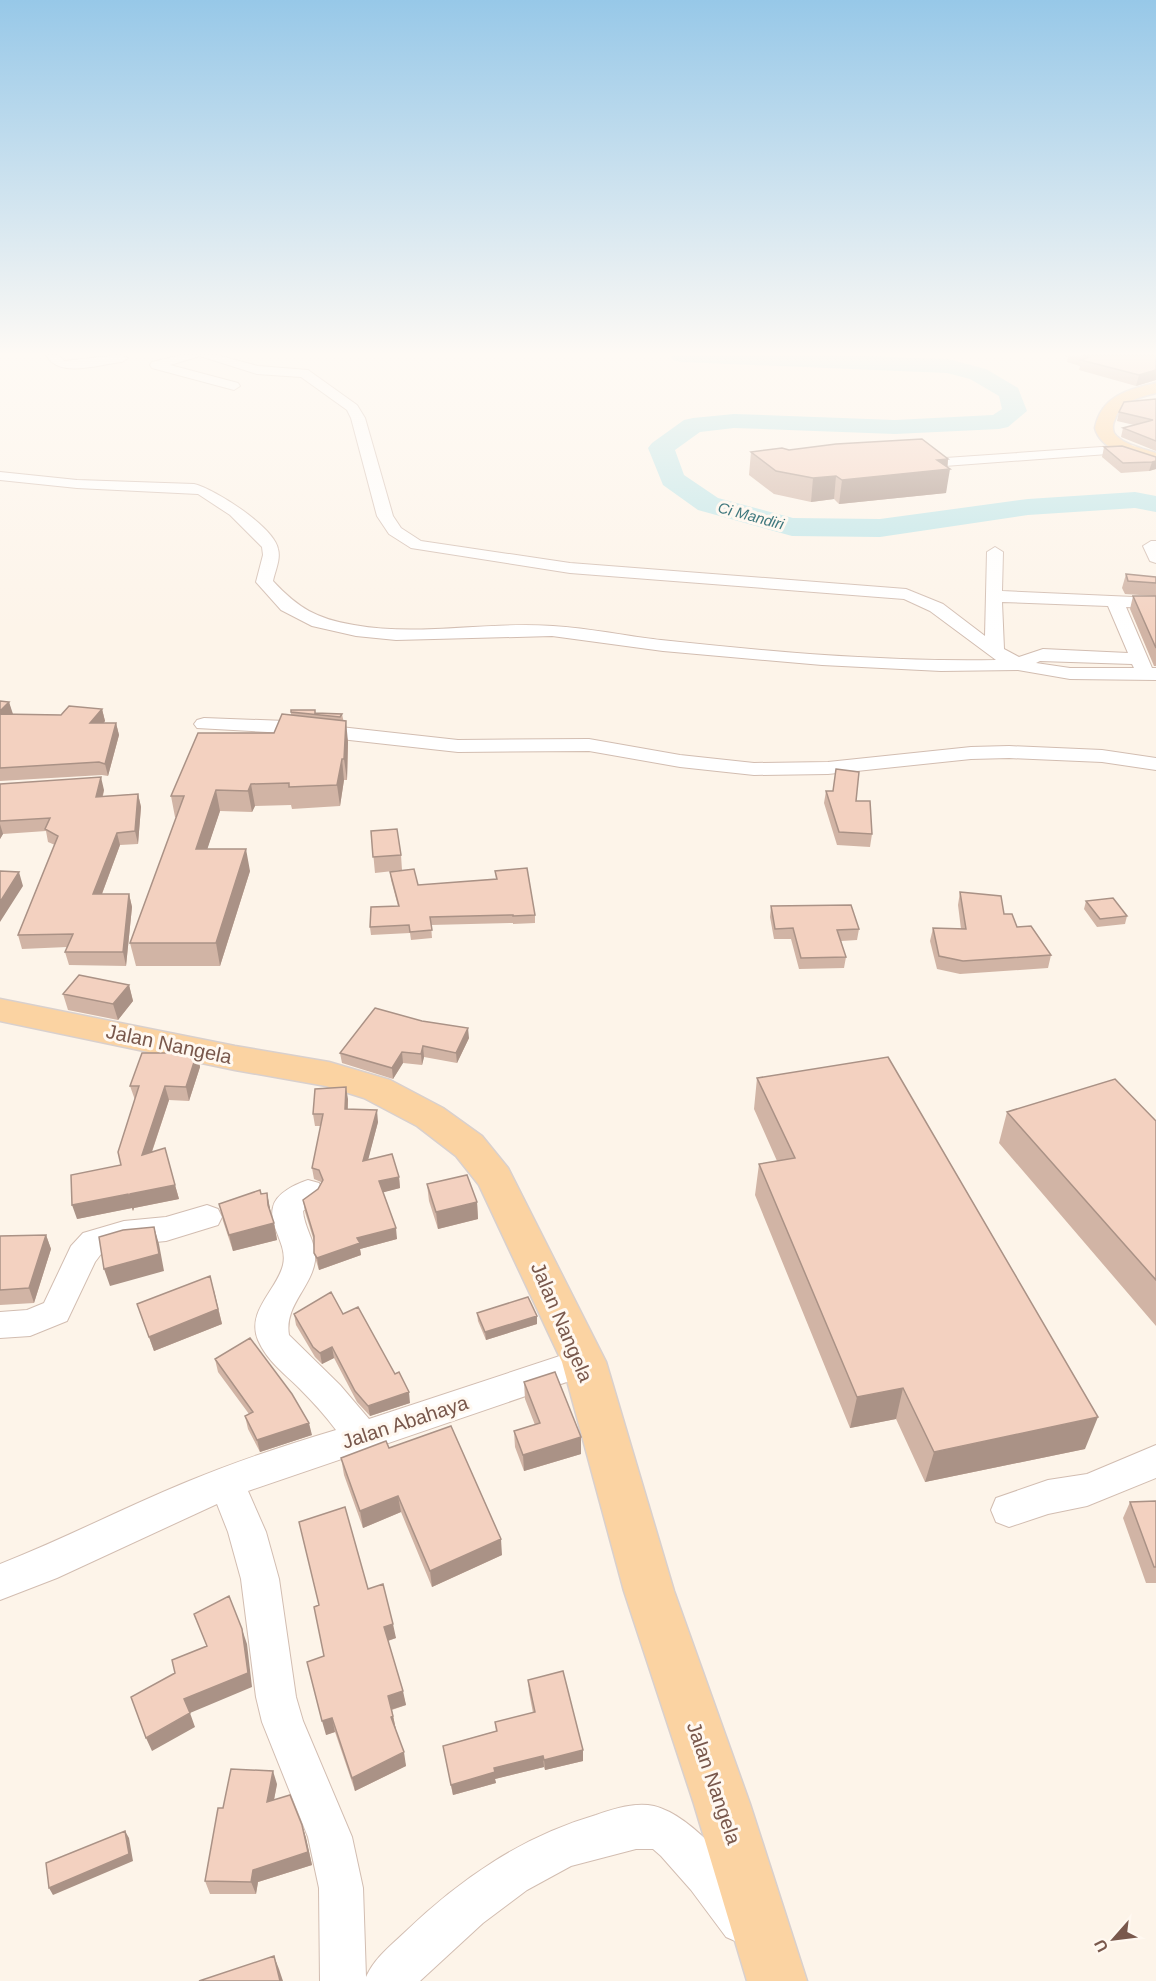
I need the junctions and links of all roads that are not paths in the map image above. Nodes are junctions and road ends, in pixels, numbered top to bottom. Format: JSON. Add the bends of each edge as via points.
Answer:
{"nodes":[{"id":1,"x":366,"y":447,"type":"edge"},
{"id":2,"x":1127,"y":447,"type":"edge"},
{"id":3,"x":1130,"y":449,"type":"junction"},
{"id":4,"x":1156,"y":459,"type":"edge"},
{"id":5,"x":931,"y":463,"type":"edge"},
{"id":6,"x":0,"y":476,"type":"edge"},
{"id":7,"x":1156,"y":546,"type":"edge"},
{"id":8,"x":995,"y":552,"type":"dead end"},
{"id":9,"x":1156,"y":558,"type":"edge"},
{"id":10,"x":1156,"y":587,"type":"edge"},
{"id":11,"x":994,"y":589,"type":"junction"},
{"id":12,"x":1115,"y":601,"type":"junction"},
{"id":13,"x":1156,"y":603,"type":"edge"},
{"id":14,"x":995,"y":652,"type":"junction"},
{"id":15,"x":1018,"y":664,"type":"junction"},
{"id":16,"x":1146,"y":668,"type":"edge"},
{"id":17,"x":204,"y":724,"type":"dead end"},
{"id":18,"x":1156,"y":764,"type":"edge"},
{"id":19,"x":0,"y":1010,"type":"edge"},
{"id":20,"x":308,"y":1191,"type":"dead end"},
{"id":21,"x":207,"y":1217,"type":"dead end"},
{"id":22,"x":0,"y":1325,"type":"edge"},
{"id":23,"x":584,"y":1362,"type":"junction"},
{"id":24,"x":362,"y":1437,"type":"junction"},
{"id":25,"x":1156,"y":1461,"type":"edge"},
{"id":26,"x":226,"y":1483,"type":"junction"},
{"id":27,"x":1009,"y":1509,"type":"dead end"},
{"id":28,"x":0,"y":1582,"type":"edge"},
{"id":29,"x":774,"y":1968,"type":"edge"},
{"id":30,"x":343,"y":1981,"type":"edge"},
{"id":31,"x":388,"y":1981,"type":"edge"}],
"edges":[{"from":1,"to":14,"type":"street","via":[[386,516],[395,531],[417,545],[570,568],[906,594],[941,609]]},
{"from":2,"to":3,"type":"main road"},
{"from":3,"to":4,"type":"main road"},
{"from":3,"to":5,"type":"street"},
{"from":6,"to":15,"type":"street","via":[[204,490],[270,546],[264,582],[271,593],[295,614],[341,628],[417,635],[495,630],[554,632],[783,656],[942,665]]},
{"from":7,"to":9,"type":"street","via":[[1151,546]]},
{"from":8,"to":11,"type":"street"},
{"from":10,"to":11,"type":"street"},
{"from":11,"to":12,"type":"street"},
{"from":11,"to":14,"type":"street"},
{"from":12,"to":13,"type":"street"},
{"from":12,"to":16,"type":"street"},
{"from":14,"to":15,"type":"street"},
{"from":15,"to":16,"type":"street","via":[[1042,655]]},
{"from":17,"to":18,"type":"street","via":[[286,727],[458,746],[589,745],[754,769],[828,768],[1009,752],[1102,756]]},
{"from":19,"to":23,"type":"main road","name":"Jalan Nangela","via":[[329,1074],[377,1089],[422,1112],[469,1146],[495,1178]]},
{"from":20,"to":24,"type":"street","via":[[288,1206],[299,1262],[295,1278],[278,1303],[272,1332],[281,1351],[346,1414]]},
{"from":21,"to":22,"type":"street","via":[[166,1229],[94,1241],[82,1255],[56,1312],[30,1323]]},
{"from":23,"to":24,"type":"street","name":"Jalan Abahaya"},
{"from":23,"to":29,"type":"main road","name":"Jalan Nangela","via":[[649,1591]]},
{"from":24,"to":26,"type":"street","name":"Jalan Abahaya"},
{"from":25,"to":27,"type":"street","via":[[1087,1490]]},
{"from":26,"to":28,"type":"street","name":"Jalan Abahaya"},
{"from":26,"to":30,"type":"street","via":[[247,1532],[260,1579],[283,1722],[330,1837],[340,1888]]},
{"from":29,"to":31,"type":"street","via":[[690,1856],[669,1834],[652,1827],[623,1828],[560,1848],[491,1887],[435,1933]]}]}
